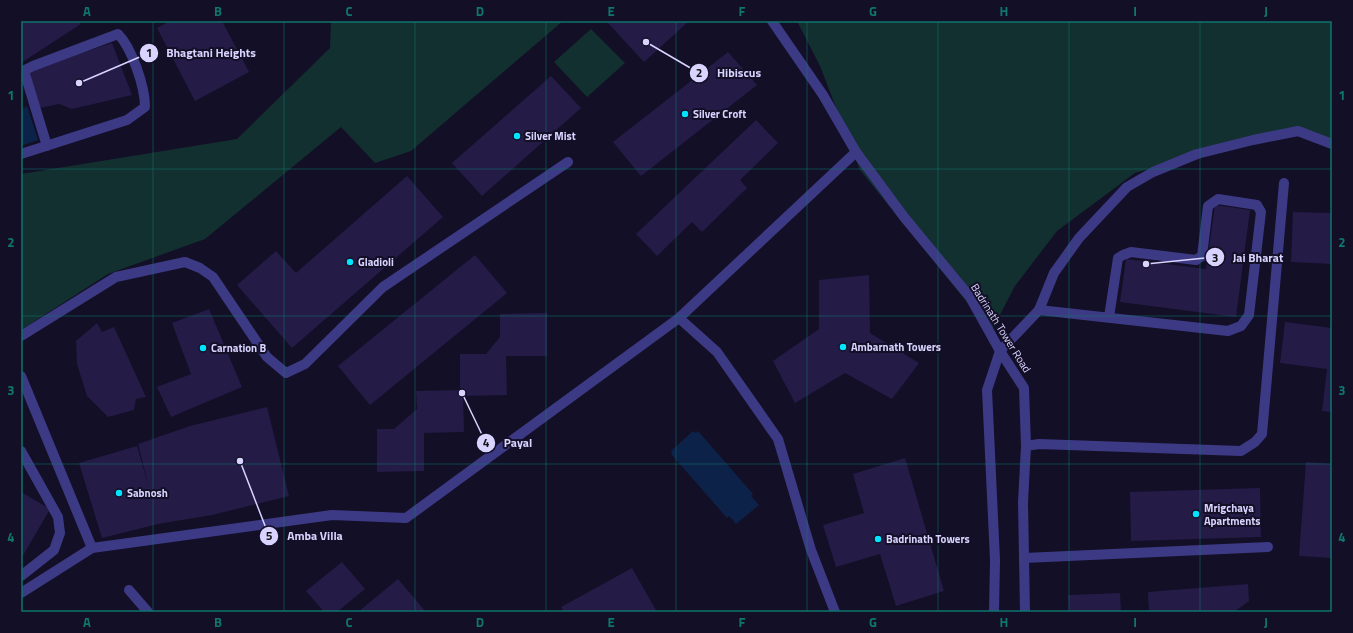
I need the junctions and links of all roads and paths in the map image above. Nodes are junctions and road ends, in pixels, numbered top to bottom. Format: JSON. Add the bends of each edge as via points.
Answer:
{"nodes":[{"id":1,"x":772,"y":21,"type":"edge"},
{"id":2,"x":1332,"y":144,"type":"edge"},
{"id":3,"x":47,"y":146,"type":"junction"},
{"id":4,"x":856,"y":152,"type":"junction"},
{"id":5,"x":21,"y":154,"type":"edge"},
{"id":6,"x":568,"y":162,"type":"dead end"},
{"id":7,"x":1284,"y":183,"type":"dead end"},
{"id":8,"x":1039,"y":310,"type":"junction"},
{"id":9,"x":679,"y":318,"type":"junction"},
{"id":10,"x":1109,"y":318,"type":"junction"},
{"id":11,"x":21,"y":336,"type":"edge"},
{"id":12,"x":1000,"y":351,"type":"junction"},
{"id":13,"x":21,"y":376,"type":"edge"},
{"id":14,"x":1026,"y":446,"type":"junction"},
{"id":15,"x":21,"y":451,"type":"edge"},
{"id":16,"x":1268,"y":547,"type":"dead end"},
{"id":17,"x":92,"y":548,"type":"junction"},
{"id":18,"x":1024,"y":558,"type":"junction"},
{"id":19,"x":21,"y":576,"type":"edge"},
{"id":20,"x":129,"y":590,"type":"dead end"},
{"id":21,"x":21,"y":593,"type":"edge"},
{"id":22,"x":148,"y":612,"type":"edge"},
{"id":23,"x":835,"y":612,"type":"edge"},
{"id":24,"x":994,"y":612,"type":"edge"},
{"id":25,"x":1025,"y":612,"type":"edge"}],
"edges":[{"from":1,"to":4,"type":"street","name":"Badrinath Tower Road","via":[[823,95]]},
{"from":2,"to":8,"type":"street","via":[[1298,131],[1252,140],[1197,154],[1154,172],[1127,187],[1079,238],[1054,273]]},
{"from":3,"to":3,"type":"street","via":[[127,120],[145,107],[145,95],[128,46],[118,34],[25,70]]},
{"from":3,"to":5,"type":"street"},
{"from":4,"to":9,"type":"street"},
{"from":4,"to":12,"type":"street","name":"Badrinath Tower Road","via":[[904,217],[970,297]]},
{"from":6,"to":11,"type":"street","via":[[383,287],[305,364],[286,373],[267,357],[213,277],[185,262],[116,278]]},
{"from":7,"to":14,"type":"street","via":[[1262,434],[1255,442],[1241,451],[1039,444]]},
{"from":8,"to":10,"type":"street"},
{"from":8,"to":12,"type":"street"},
{"from":9,"to":17,"type":"street","via":[[406,518],[332,515]]},
{"from":9,"to":23,"type":"street","via":[[717,352],[778,439],[811,550]]},
{"from":10,"to":10,"type":"street","via":[[1228,331],[1241,326],[1249,315],[1261,212],[1257,205],[1218,199],[1208,206],[1202,256],[1196,260],[1131,252],[1118,258]]},
{"from":12,"to":14,"type":"street","name":"Badrinath Tower Road","via":[[1024,388]]},
{"from":12,"to":24,"type":"street","via":[[987,390],[995,560]]},
{"from":13,"to":17,"type":"street"},
{"from":14,"to":18,"type":"street","name":"Badrinath Tower Road"},
{"from":15,"to":19,"type":"street","via":[[58,518],[60,533],[54,550]]},
{"from":16,"to":18,"type":"street"},
{"from":17,"to":21,"type":"street"},
{"from":18,"to":25,"type":"street","name":"Badrinath Tower Road"},
{"from":20,"to":22,"type":"street"}]}
